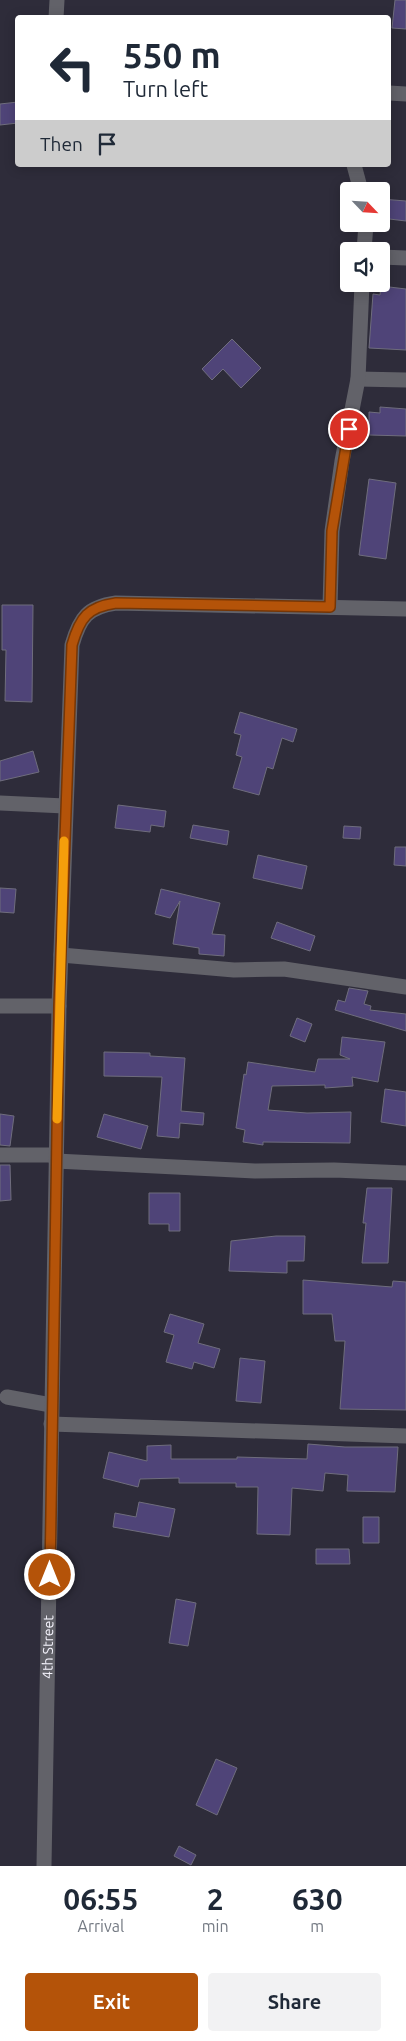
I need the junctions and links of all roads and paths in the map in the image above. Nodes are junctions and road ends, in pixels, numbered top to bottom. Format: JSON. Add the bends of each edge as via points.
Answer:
{"nodes":[{"id":1,"x":56,"y":0,"type":"edge"},
{"id":2,"x":56,"y":15,"type":"edge"},
{"id":3,"x":391,"y":94,"type":"edge"},
{"id":4,"x":406,"y":94,"type":"edge"},
{"id":5,"x":355,"y":167,"type":"edge"},
{"id":6,"x":359,"y":182,"type":"edge"},
{"id":7,"x":390,"y":257,"type":"edge"},
{"id":8,"x":406,"y":258,"type":"edge"},
{"id":9,"x":362,"y":292,"type":"edge"},
{"id":10,"x":358,"y":379,"type":"junction"},
{"id":11,"x":406,"y":380,"type":"edge"},
{"id":12,"x":330,"y":607,"type":"junction"},
{"id":13,"x":406,"y":609,"type":"edge"},
{"id":14,"x":0,"y":802,"type":"edge"},
{"id":15,"x":65,"y":806,"type":"junction"},
{"id":16,"x":61,"y":955,"type":"junction"},
{"id":17,"x":406,"y":987,"type":"edge"},
{"id":18,"x":0,"y":1006,"type":"edge"},
{"id":19,"x":59,"y":1006,"type":"junction"},
{"id":20,"x":0,"y":1155,"type":"edge"},
{"id":21,"x":56,"y":1158,"type":"junction"},
{"id":22,"x":406,"y":1174,"type":"edge"},
{"id":23,"x":7,"y":1397,"type":"dead end"},
{"id":24,"x":51,"y":1405,"type":"junction"},
{"id":25,"x":51,"y":1424,"type":"junction"},
{"id":26,"x":406,"y":1436,"type":"edge"},
{"id":27,"x":44,"y":1866,"type":"edge"}],
"edges":[{"from":1,"to":2,"type":"street"},
{"from":3,"to":4,"type":"street"},
{"from":5,"to":6,"type":"street"},
{"from":7,"to":8,"type":"street"},
{"from":9,"to":10,"type":"street"},
{"from":10,"to":11,"type":"street"},
{"from":10,"to":12,"type":"street","via":[[332,531]]},
{"from":12,"to":13,"type":"street","name":"4th Street"},
{"from":12,"to":15,"type":"street","name":"4th Street","via":[[116,603],[100,606],[86,614],[77,627],[72,645]]},
{"from":14,"to":15,"type":"street"},
{"from":15,"to":16,"type":"street","name":"4th Street"},
{"from":16,"to":17,"type":"street","via":[[234,970],[284,969]]},
{"from":16,"to":19,"type":"street","name":"4th Street"},
{"from":18,"to":19,"type":"street"},
{"from":19,"to":21,"type":"street","name":"4th Street"},
{"from":20,"to":21,"type":"street"},
{"from":21,"to":22,"type":"street","via":[[255,1171],[334,1170]]},
{"from":21,"to":24,"type":"street","name":"4th Street"},
{"from":23,"to":24,"type":"street"},
{"from":24,"to":25,"type":"street","name":"4th Street"},
{"from":25,"to":26,"type":"street"},
{"from":25,"to":27,"type":"street","name":"4th Street"}]}
